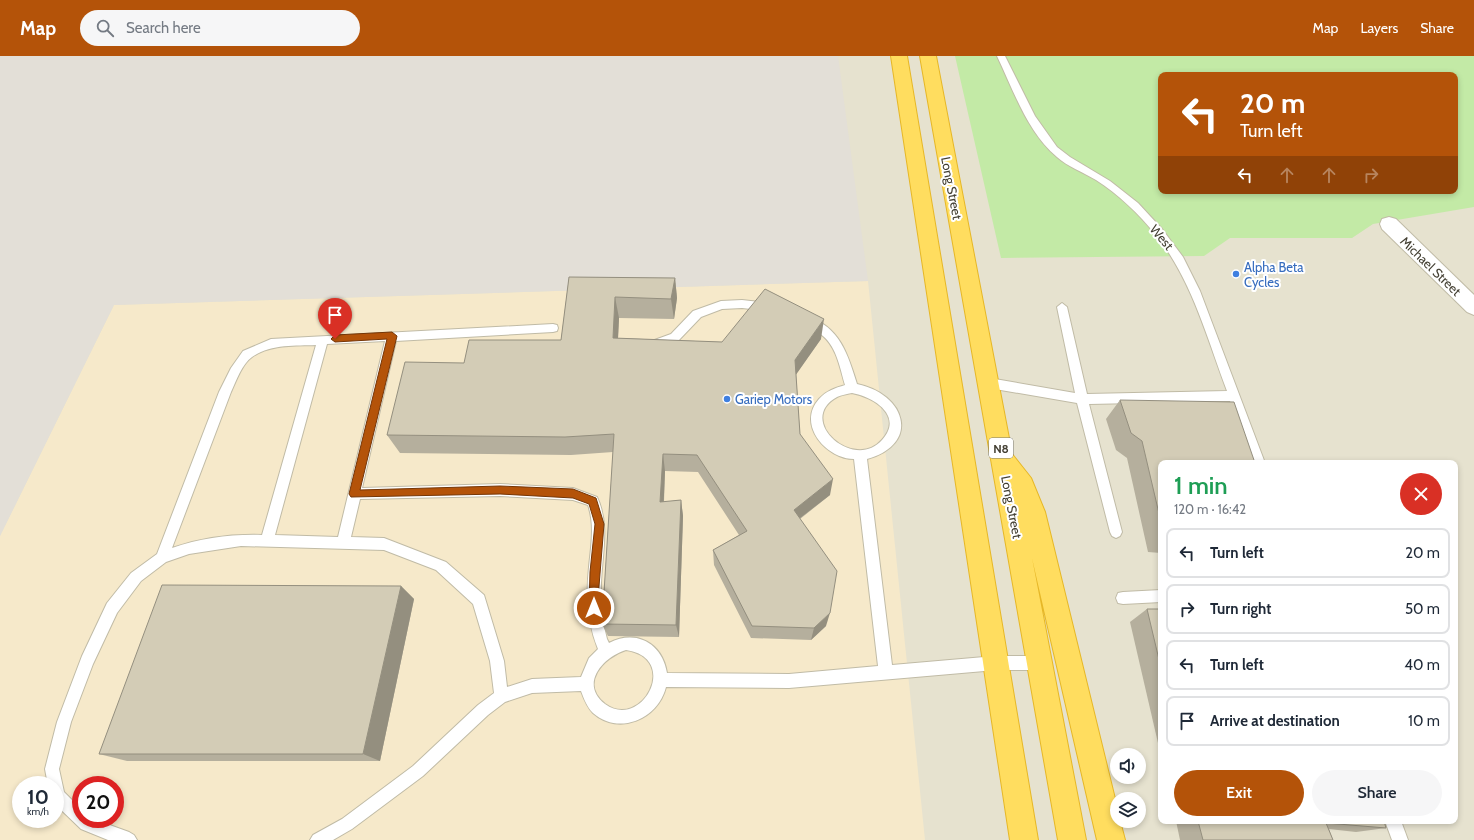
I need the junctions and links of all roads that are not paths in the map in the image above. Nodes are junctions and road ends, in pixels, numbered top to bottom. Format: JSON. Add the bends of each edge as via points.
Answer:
{"nodes":[{"id":1,"x":899,"y":56,"type":"edge"},
{"id":2,"x":928,"y":56,"type":"edge"},
{"id":3,"x":1002,"y":56,"type":"edge"},
{"id":4,"x":1389,"y":224,"type":"dead end"},
{"id":5,"x":1062,"y":307,"type":"dead end"},
{"id":6,"x":1474,"y":307,"type":"edge"},
{"id":7,"x":780,"y":311,"type":"edge"},
{"id":8,"x":799,"y":317,"type":"edge"},
{"id":9,"x":553,"y":328,"type":"dead end"},
{"id":10,"x":392,"y":336,"type":"junction"},
{"id":11,"x":322,"y":340,"type":"junction"},
{"id":12,"x":648,"y":346,"type":"edge"},
{"id":13,"x":989,"y":383,"type":"junction"},
{"id":14,"x":852,"y":388,"type":"junction"},
{"id":15,"x":1234,"y":396,"type":"junction"},
{"id":16,"x":1082,"y":399,"type":"junction"},
{"id":17,"x":860,"y":455,"type":"junction"},
{"id":18,"x":1003,"y":458,"type":"junction"},
{"id":19,"x":1258,"y":460,"type":"edge"},
{"id":20,"x":354,"y":494,"type":"junction"},
{"id":21,"x":1116,"y":532,"type":"dead end"},
{"id":22,"x":267,"y":540,"type":"junction"},
{"id":23,"x":342,"y":543,"type":"junction"},
{"id":24,"x":162,"y":558,"type":"junction"},
{"id":25,"x":1158,"y":596,"type":"edge"},
{"id":26,"x":1123,"y":598,"type":"dead end"},
{"id":27,"x":604,"y":650,"type":"junction"},
{"id":28,"x":1041,"y":662,"type":"junction"},
{"id":29,"x":996,"y":663,"type":"junction"},
{"id":30,"x":886,"y":673,"type":"junction"},
{"id":31,"x":661,"y":680,"type":"junction"},
{"id":32,"x":587,"y":684,"type":"junction"},
{"id":33,"x":501,"y":696,"type":"junction"},
{"id":34,"x":53,"y":776,"type":"edge"},
{"id":35,"x":64,"y":803,"type":"edge"},
{"id":36,"x":1393,"y":824,"type":"edge"},
{"id":37,"x":128,"y":840,"type":"edge"},
{"id":38,"x":318,"y":840,"type":"edge"},
{"id":39,"x":1024,"y":840,"type":"edge"},
{"id":40,"x":1072,"y":840,"type":"edge"},
{"id":41,"x":1111,"y":840,"type":"edge"},
{"id":42,"x":1400,"y":840,"type":"edge"}],
"edges":[{"from":1,"to":29,"type":"highway"},
{"from":2,"to":13,"type":"highway","name":"Long Street","number":"N8"},
{"from":3,"to":15,"type":"lane","name":"West","via":[[1033,120],[1054,149],[1068,161],[1107,183],[1147,219],[1174,250],[1188,273]]},
{"from":4,"to":6,"type":"street","name":"Michael Street"},
{"from":5,"to":16,"type":"lane"},
{"from":7,"to":12,"type":"lane","via":[[762,306],[721,305],[697,314],[675,337]]},
{"from":8,"to":14,"type":"lane","via":[[828,332],[839,345]]},
{"from":9,"to":10,"type":"lane"},
{"from":10,"to":11,"type":"lane"},
{"from":10,"to":20,"type":"lane"},
{"from":11,"to":22,"type":"lane"},
{"from":11,"to":24,"type":"lane","via":[[271,343],[247,354],[234,371]]},
{"from":13,"to":16,"type":"lane"},
{"from":13,"to":18,"type":"highway","name":"Long Street","number":"N8"},
{"from":14,"to":17,"type":"lane","via":[[878,395],[888,404],[895,426],[892,437],[884,446],[873,453]]},
{"from":14,"to":17,"type":"lane","via":[[839,390],[828,396],[820,405],[817,415],[818,427],[823,438],[833,447],[845,453]]},
{"from":15,"to":16,"type":"lane"},
{"from":15,"to":19,"type":"lane","name":"West"},
{"from":16,"to":21,"type":"lane"},
{"from":17,"to":30,"type":"lane"},
{"from":18,"to":28,"type":"highway","name":"Long Street","number":"N8"},
{"from":18,"to":41,"type":"highway","via":[[1023,485],[1033,512]]},
{"from":20,"to":23,"type":"lane"},
{"from":20,"to":27,"type":"lane","via":[[500,490],[573,494],[593,501],[600,524],[593,595],[594,621]]},
{"from":22,"to":23,"type":"lane"},
{"from":22,"to":24,"type":"lane","via":[[241,540],[189,548]]},
{"from":23,"to":33,"type":"lane","via":[[384,544],[442,566],[479,600],[497,661]]},
{"from":24,"to":34,"type":"lane","via":[[136,577],[112,608],[87,661],[64,722],[52,769]]},
{"from":25,"to":26,"type":"lane"},
{"from":27,"to":31,"type":"lane","via":[[626,643],[648,650],[660,669]]},
{"from":27,"to":32,"type":"lane","via":[[595,659],[589,671]]},
{"from":28,"to":29,"type":"lane"},
{"from":28,"to":40,"type":"highway","name":"Long Street","number":"N8"},
{"from":29,"to":30,"type":"lane"},
{"from":29,"to":39,"type":"highway"},
{"from":30,"to":31,"type":"lane","via":[[790,681]]},
{"from":31,"to":32,"type":"lane","via":[[651,704],[641,712],[617,717],[605,714],[596,706]]},
{"from":32,"to":33,"type":"lane","via":[[532,686]]},
{"from":33,"to":38,"type":"lane","via":[[418,771],[347,824]]},
{"from":35,"to":37,"type":"lane","via":[[86,824]]},
{"from":36,"to":42,"type":"lane"}]}
